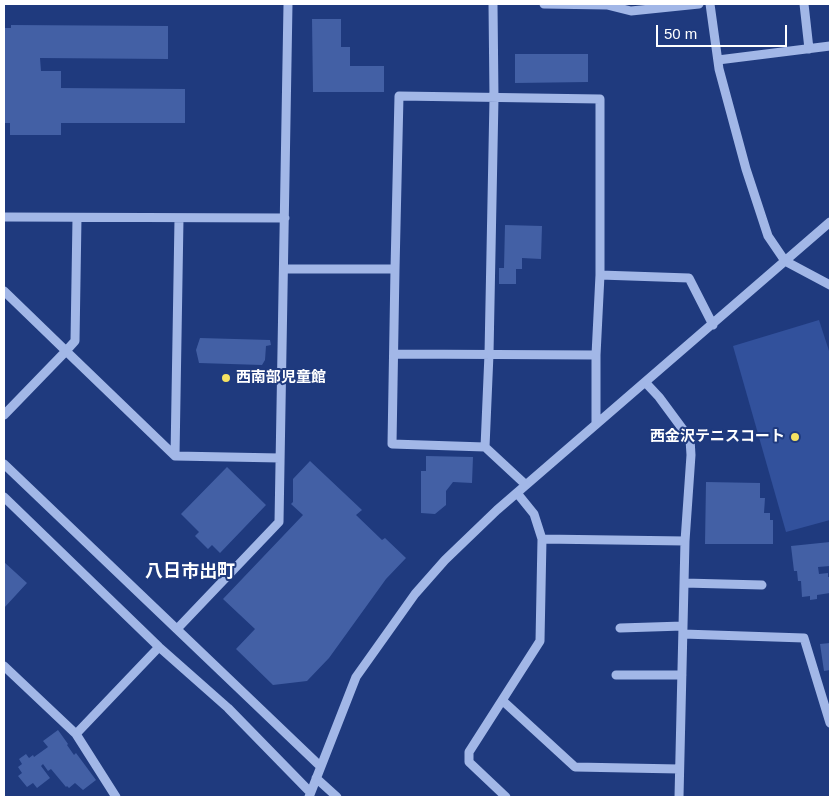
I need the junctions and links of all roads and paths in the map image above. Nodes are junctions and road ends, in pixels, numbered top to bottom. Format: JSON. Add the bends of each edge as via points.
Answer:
{"nodes":[{"id":1,"x":288,"y":4,"type":"edge"},
{"id":2,"x":493,"y":4,"type":"edge"},
{"id":3,"x":544,"y":4,"type":"edge"},
{"id":4,"x":698,"y":4,"type":"edge"},
{"id":5,"x":710,"y":4,"type":"edge"},
{"id":6,"x":804,"y":4,"type":"edge"},
{"id":7,"x":830,"y":46,"type":"edge"},
{"id":8,"x":809,"y":49,"type":"junction"},
{"id":9,"x":718,"y":60,"type":"junction"},
{"id":10,"x":494,"y":98,"type":"junction"},
{"id":11,"x":4,"y":217,"type":"edge"},
{"id":12,"x":77,"y":218,"type":"junction"},
{"id":13,"x":285,"y":218,"type":"junction"},
{"id":14,"x":179,"y":219,"type":"junction"},
{"id":15,"x":830,"y":222,"type":"edge"},
{"id":16,"x":785,"y":261,"type":"junction"},
{"id":17,"x":285,"y":269,"type":"junction"},
{"id":18,"x":395,"y":269,"type":"junction"},
{"id":19,"x":600,"y":275,"type":"junction"},
{"id":20,"x":830,"y":285,"type":"edge"},
{"id":21,"x":4,"y":291,"type":"edge"},
{"id":22,"x":713,"y":325,"type":"junction"},
{"id":23,"x":66,"y":351,"type":"junction"},
{"id":24,"x":394,"y":354,"type":"junction"},
{"id":25,"x":489,"y":354,"type":"junction"},
{"id":26,"x":596,"y":356,"type":"junction"},
{"id":27,"x":645,"y":382,"type":"junction"},
{"id":28,"x":4,"y":415,"type":"edge"},
{"id":29,"x":596,"y":424,"type":"junction"},
{"id":30,"x":486,"y":447,"type":"junction"},
{"id":31,"x":175,"y":456,"type":"junction"},
{"id":32,"x":280,"y":458,"type":"junction"},
{"id":33,"x":4,"y":464,"type":"edge"},
{"id":34,"x":526,"y":485,"type":"junction"},
{"id":35,"x":517,"y":493,"type":"junction"},
{"id":36,"x":4,"y":496,"type":"edge"},
{"id":37,"x":542,"y":539,"type":"junction"},
{"id":38,"x":685,"y":541,"type":"junction"},
{"id":39,"x":684,"y":583,"type":"junction"},
{"id":40,"x":762,"y":585,"type":"dead end"},
{"id":41,"x":620,"y":628,"type":"dead end"},
{"id":42,"x":177,"y":629,"type":"junction"},
{"id":43,"x":683,"y":630,"type":"junction"},
{"id":44,"x":159,"y":646,"type":"junction"},
{"id":45,"x":4,"y":666,"type":"edge"},
{"id":46,"x":616,"y":675,"type":"dead end"},
{"id":47,"x":682,"y":675,"type":"junction"},
{"id":48,"x":503,"y":700,"type":"junction"},
{"id":49,"x":830,"y":723,"type":"edge"},
{"id":50,"x":76,"y":734,"type":"junction"},
{"id":51,"x":320,"y":766,"type":"junction"},
{"id":52,"x":679,"y":768,"type":"junction"},
{"id":53,"x":316,"y":778,"type":"junction"},
{"id":54,"x":310,"y":794,"type":"edge"},
{"id":55,"x":116,"y":797,"type":"edge"},
{"id":56,"x":337,"y":797,"type":"edge"},
{"id":57,"x":506,"y":797,"type":"edge"},
{"id":58,"x":679,"y":797,"type":"edge"}],
"edges":[{"from":1,"to":13,"type":"street"},
{"from":2,"to":10,"type":"street"},
{"from":3,"to":4,"type":"street","via":[[607,5],[631,11]]},
{"from":5,"to":9,"type":"street"},
{"from":6,"to":8,"type":"street"},
{"from":7,"to":8,"type":"street"},
{"from":8,"to":9,"type":"street"},
{"from":9,"to":16,"type":"street","via":[[755,197],[768,236]]},
{"from":10,"to":18,"type":"street","via":[[399,96]]},
{"from":10,"to":19,"type":"street","via":[[600,99]]},
{"from":10,"to":25,"type":"street"},
{"from":11,"to":12,"type":"street"},
{"from":12,"to":14,"type":"street"},
{"from":12,"to":23,"type":"street","via":[[74,341]]},
{"from":13,"to":14,"type":"street"},
{"from":13,"to":17,"type":"street"},
{"from":14,"to":31,"type":"street"},
{"from":15,"to":16,"type":"street"},
{"from":16,"to":20,"type":"street"},
{"from":16,"to":22,"type":"street"},
{"from":17,"to":18,"type":"street"},
{"from":17,"to":32,"type":"street"},
{"from":18,"to":24,"type":"street"},
{"from":19,"to":22,"type":"street","via":[[690,278]]},
{"from":19,"to":26,"type":"street"},
{"from":21,"to":23,"type":"street"},
{"from":22,"to":27,"type":"street"},
{"from":23,"to":28,"type":"street"},
{"from":23,"to":31,"type":"street"},
{"from":24,"to":25,"type":"street"},
{"from":24,"to":30,"type":"street","via":[[392,444]]},
{"from":25,"to":26,"type":"street"},
{"from":25,"to":30,"type":"street"},
{"from":26,"to":29,"type":"street"},
{"from":27,"to":29,"type":"street"},
{"from":27,"to":38,"type":"street","via":[[690,439]]},
{"from":29,"to":34,"type":"street"},
{"from":30,"to":34,"type":"street"},
{"from":31,"to":32,"type":"street"},
{"from":32,"to":42,"type":"street","via":[[279,522]]},
{"from":33,"to":42,"type":"street"},
{"from":34,"to":35,"type":"street"},
{"from":35,"to":37,"type":"street","via":[[534,514]]},
{"from":35,"to":51,"type":"street","via":[[445,560],[415,594],[356,677]]},
{"from":36,"to":44,"type":"street"},
{"from":37,"to":38,"type":"street"},
{"from":37,"to":48,"type":"street","via":[[540,641]]},
{"from":38,"to":39,"type":"street"},
{"from":39,"to":40,"type":"street"},
{"from":39,"to":43,"type":"street"},
{"from":41,"to":43,"type":"street"},
{"from":42,"to":51,"type":"street"},
{"from":43,"to":47,"type":"street"},
{"from":43,"to":49,"type":"street","via":[[804,638]]},
{"from":44,"to":50,"type":"street"},
{"from":44,"to":54,"type":"street","via":[[228,708]]},
{"from":45,"to":50,"type":"street"},
{"from":46,"to":47,"type":"street"},
{"from":47,"to":52,"type":"street"},
{"from":48,"to":52,"type":"street","via":[[576,767]]},
{"from":48,"to":57,"type":"street","via":[[468,752],[469,762]]},
{"from":50,"to":55,"type":"street"},
{"from":51,"to":53,"type":"street"},
{"from":52,"to":58,"type":"street"},
{"from":53,"to":54,"type":"street"},
{"from":53,"to":56,"type":"street"}]}
